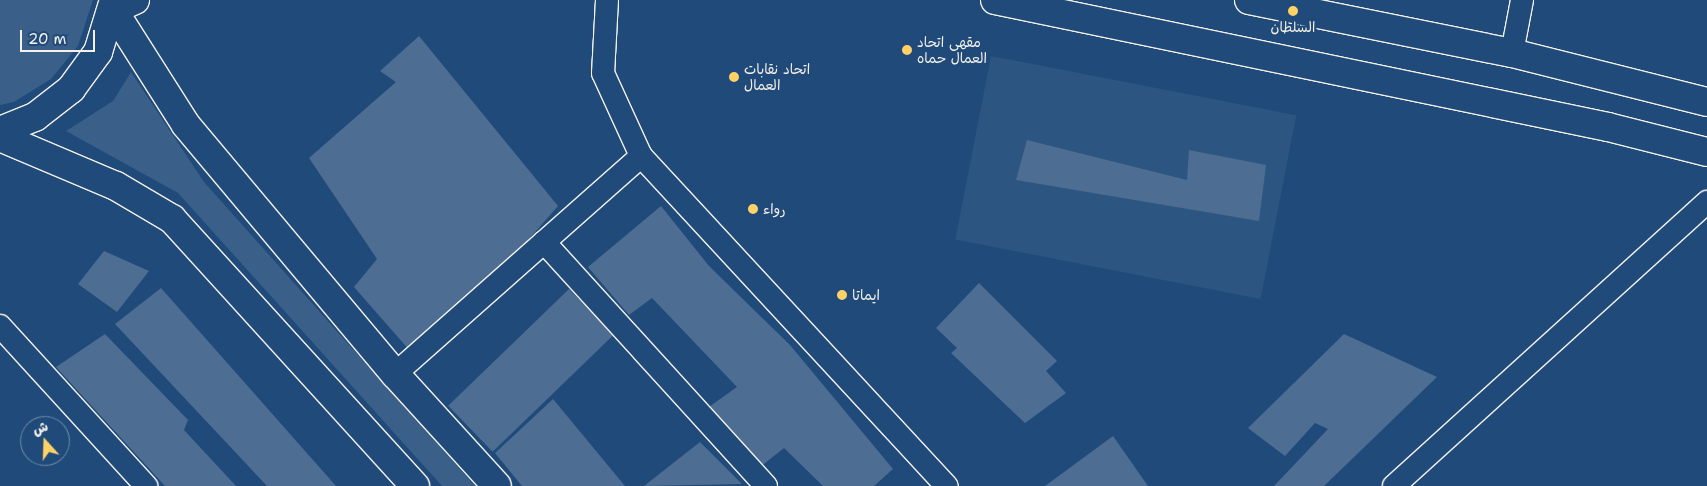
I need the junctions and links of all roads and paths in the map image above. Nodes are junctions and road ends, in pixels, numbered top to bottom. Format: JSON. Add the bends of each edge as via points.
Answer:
{"nodes":[{"id":1,"x":607,"y":0,"type":"edge"},
{"id":2,"x":1249,"y":0,"type":"edge"},
{"id":3,"x":1522,"y":0,"type":"edge"},
{"id":4,"x":1012,"y":1,"type":"edge"},
{"id":5,"x":121,"y":3,"type":"edge"},
{"id":6,"x":1336,"y":10,"type":"edge"},
{"id":7,"x":1512,"y":53,"type":"junction"},
{"id":8,"x":1707,"y":102,"type":"edge"},
{"id":9,"x":0,"y":131,"type":"edge"},
{"id":10,"x":0,"y":137,"type":"edge"},
{"id":11,"x":1707,"y":152,"type":"edge"},
{"id":12,"x":641,"y":156,"type":"junction"},
{"id":13,"x":1707,"y":202,"type":"edge"},
{"id":14,"x":544,"y":242,"type":"junction"},
{"id":15,"x":0,"y":326,"type":"edge"},
{"id":16,"x":395,"y":374,"type":"junction"},
{"id":17,"x":146,"y":486,"type":"edge"},
{"id":18,"x":415,"y":486,"type":"edge"},
{"id":19,"x":497,"y":486,"type":"edge"},
{"id":20,"x":766,"y":486,"type":"edge"},
{"id":21,"x":947,"y":486,"type":"edge"},
{"id":22,"x":1394,"y":486,"type":"edge"}],
"edges":[{"from":1,"to":12,"type":"street","via":[[603,73]]},
{"from":2,"to":6,"type":"main road"},
{"from":3,"to":7,"type":"street"},
{"from":4,"to":11,"type":"main road","via":[[1608,127]]},
{"from":5,"to":9,"type":"main road","via":[[98,52],[71,89],[35,117]]},
{"from":5,"to":16,"type":"main road","via":[[186,125]]},
{"from":6,"to":7,"type":"main road"},
{"from":7,"to":8,"type":"main road"},
{"from":10,"to":18,"type":"main road","via":[[116,186],[172,219]]},
{"from":12,"to":14,"type":"street"},
{"from":12,"to":21,"type":"street"},
{"from":13,"to":22,"type":"street"},
{"from":14,"to":16,"type":"street"},
{"from":14,"to":20,"type":"street"},
{"from":15,"to":17,"type":"street"},
{"from":16,"to":19,"type":"main road"}]}
